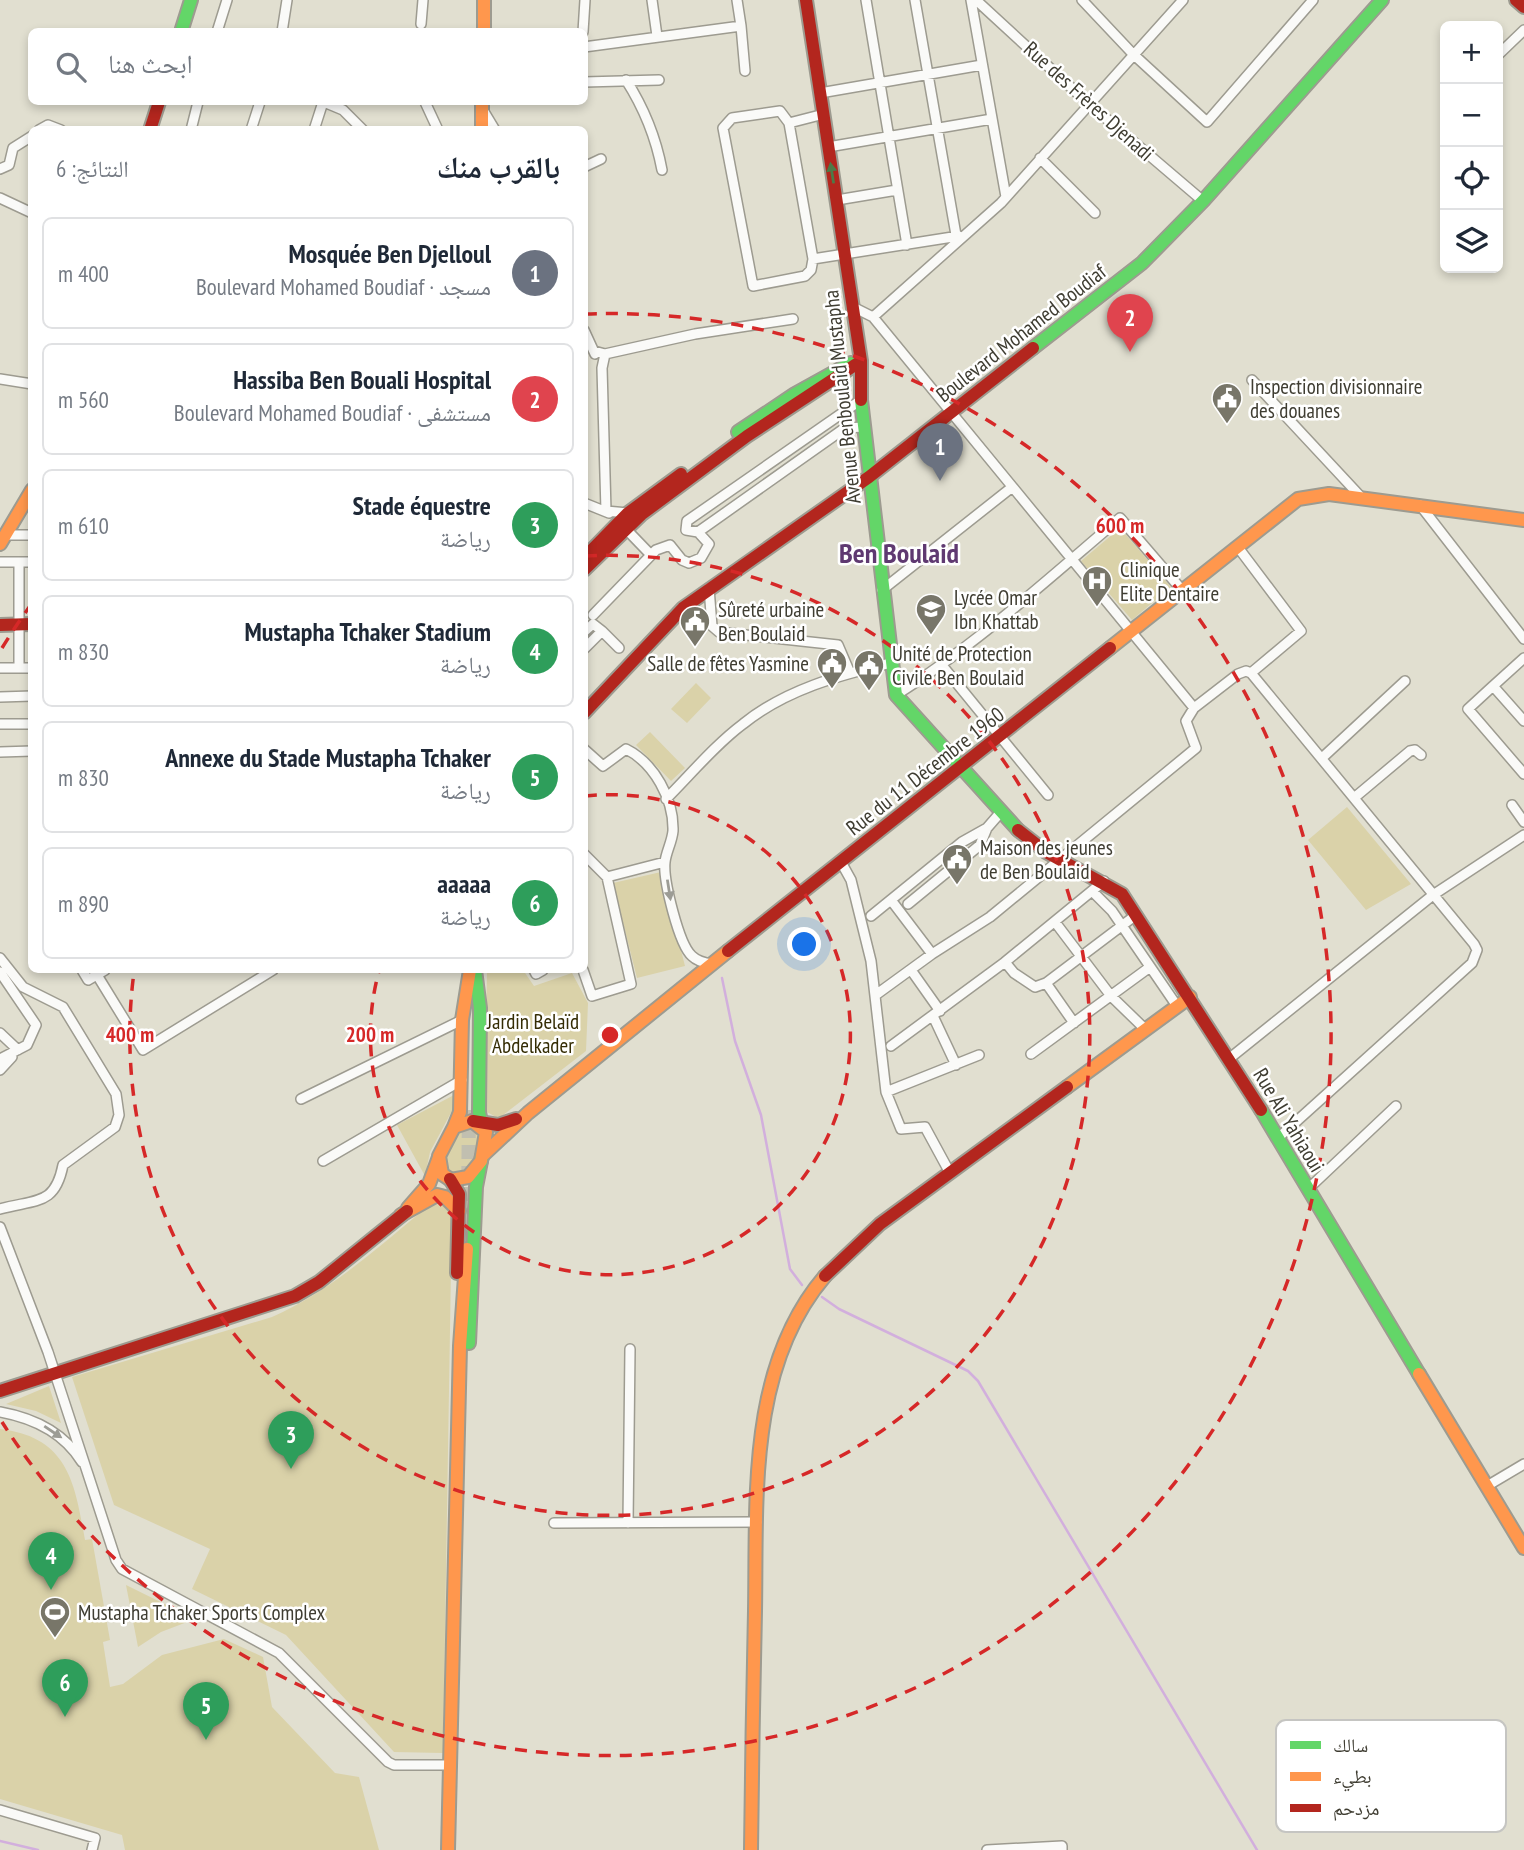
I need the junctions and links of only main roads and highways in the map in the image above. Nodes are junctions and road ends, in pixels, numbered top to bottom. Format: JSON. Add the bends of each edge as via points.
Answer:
{"nodes":[{"id":1,"x":191,"y":0,"type":"edge"},
{"id":2,"x":484,"y":0,"type":"edge"},
{"id":3,"x":806,"y":0,"type":"edge"},
{"id":4,"x":1382,"y":0,"type":"edge"},
{"id":5,"x":182,"y":28,"type":"edge"},
{"id":6,"x":484,"y":28,"type":"edge"},
{"id":7,"x":158,"y":105,"type":"edge"},
{"id":8,"x":482,"y":105,"type":"edge"},
{"id":9,"x":150,"y":126,"type":"edge"},
{"id":10,"x":482,"y":126,"type":"edge"},
{"id":11,"x":861,"y":361,"type":"junction"},
{"id":12,"x":869,"y":477,"type":"junction"},
{"id":13,"x":28,"y":504,"type":"edge"},
{"id":14,"x":1524,"y":520,"type":"edge"},
{"id":15,"x":624,"y":521,"type":"junction"},
{"id":16,"x":3,"y":540,"type":"edge"},
{"id":17,"x":588,"y":554,"type":"edge"},
{"id":18,"x":588,"y":565,"type":"edge"},
{"id":19,"x":25,"y":624,"type":"edge"},
{"id":20,"x":0,"y":625,"type":"edge"},
{"id":21,"x":588,"y":709,"type":"edge"},
{"id":22,"x":960,"y":769,"type":"junction"},
{"id":23,"x":471,"y":973,"type":"edge"},
{"id":24,"x":473,"y":973,"type":"edge"},
{"id":25,"x":1190,"y":997,"type":"junction"},
{"id":26,"x":528,"y":1113,"type":"junction"},
{"id":27,"x":476,"y":1120,"type":"junction"},
{"id":28,"x":454,"y":1126,"type":"junction"},
{"id":29,"x":482,"y":1156,"type":"junction"},
{"id":30,"x":439,"y":1157,"type":"junction"},
{"id":31,"x":450,"y":1180,"type":"junction"},
{"id":32,"x":463,"y":1206,"type":"junction"},
{"id":33,"x":401,"y":1215,"type":"junction"},
{"id":34,"x":464,"y":1344,"type":"junction"},
{"id":35,"x":0,"y":1391,"type":"edge"},
{"id":36,"x":1524,"y":1548,"type":"edge"},
{"id":37,"x":447,"y":1850,"type":"edge"},
{"id":38,"x":457,"y":1850,"type":"edge"},
{"id":39,"x":751,"y":1850,"type":"edge"}],
"edges":[{"from":1,"to":5,"type":"main road"},
{"from":2,"to":6,"type":"main road"},
{"from":11,"to":3,"type":"main road","name":"Avenue Benboulaid Mustapha","one_way":true},
{"from":4,"to":12,"type":"main road","name":"Boulevard Mohamed Boudiaf","via":[[1142,263]]},
{"from":7,"to":9,"type":"main road"},
{"from":8,"to":10,"type":"main road"},
{"from":11,"to":12,"type":"main road","name":"Avenue Benboulaid Mustapha"},
{"from":11,"to":15,"type":"main road","via":[[849,363],[795,394]]},
{"from":12,"to":21,"type":"main road","name":"Boulevard Mohamed Boudiaf","via":[[683,608]]},
{"from":12,"to":22,"type":"main road","name":"Avenue Benboulaid Mustapha","via":[[897,695]]},
{"from":13,"to":16,"type":"main road"},
{"from":14,"to":22,"type":"main road","name":"Rue du 11 Décembre 1960","via":[[1329,494],[1298,499]]},
{"from":15,"to":17,"type":"main road"},
{"from":15,"to":18,"type":"main road"},
{"from":19,"to":20,"type":"main road"},
{"from":22,"to":25,"type":"main road","name":"Rue Ali Yahiaoui","via":[[1037,848],[1122,894]]},
{"from":22,"to":26,"type":"main road","name":"Rue du 11 Décembre 1960"},
{"from":23,"to":28,"type":"main road","via":[[462,1020],[460,1112]]},
{"from":24,"to":27,"type":"main road","via":[[480,1008]]},
{"from":25,"to":36,"type":"main road","name":"Rue Ali Yahiaoui"},
{"from":25,"to":39,"type":"main road","via":[[844,1256],[803,1307],[784,1344],[769,1393],[757,1522]]},
{"from":26,"to":27,"type":"main road","name":"Rue du 11 Décembre 1960","via":[[504,1125]]},
{"from":26,"to":29,"type":"main road","name":"Rue du 11 Décembre 1960"},
{"from":27,"to":28,"type":"main road"},
{"from":27,"to":29,"type":"main road","via":[[487,1138]]},
{"from":28,"to":30,"type":"main road"},
{"from":29,"to":31,"type":"main road","via":[[469,1176]]},
{"from":29,"to":34,"type":"main road"},
{"from":30,"to":31,"type":"main road","via":[[439,1168]]},
{"from":30,"to":33,"type":"main road","via":[[429,1184]]},
{"from":31,"to":32,"type":"main road"},
{"from":31,"to":33,"type":"main road"},
{"from":32,"to":33,"type":"main road","via":[[437,1195]]},
{"from":32,"to":34,"type":"main road"},
{"from":32,"to":34,"type":"main road","via":[[467,1249]]},
{"from":33,"to":35,"type":"main road","via":[[296,1296]]},
{"from":34,"to":37,"type":"main road"},
{"from":34,"to":38,"type":"main road"}]}
